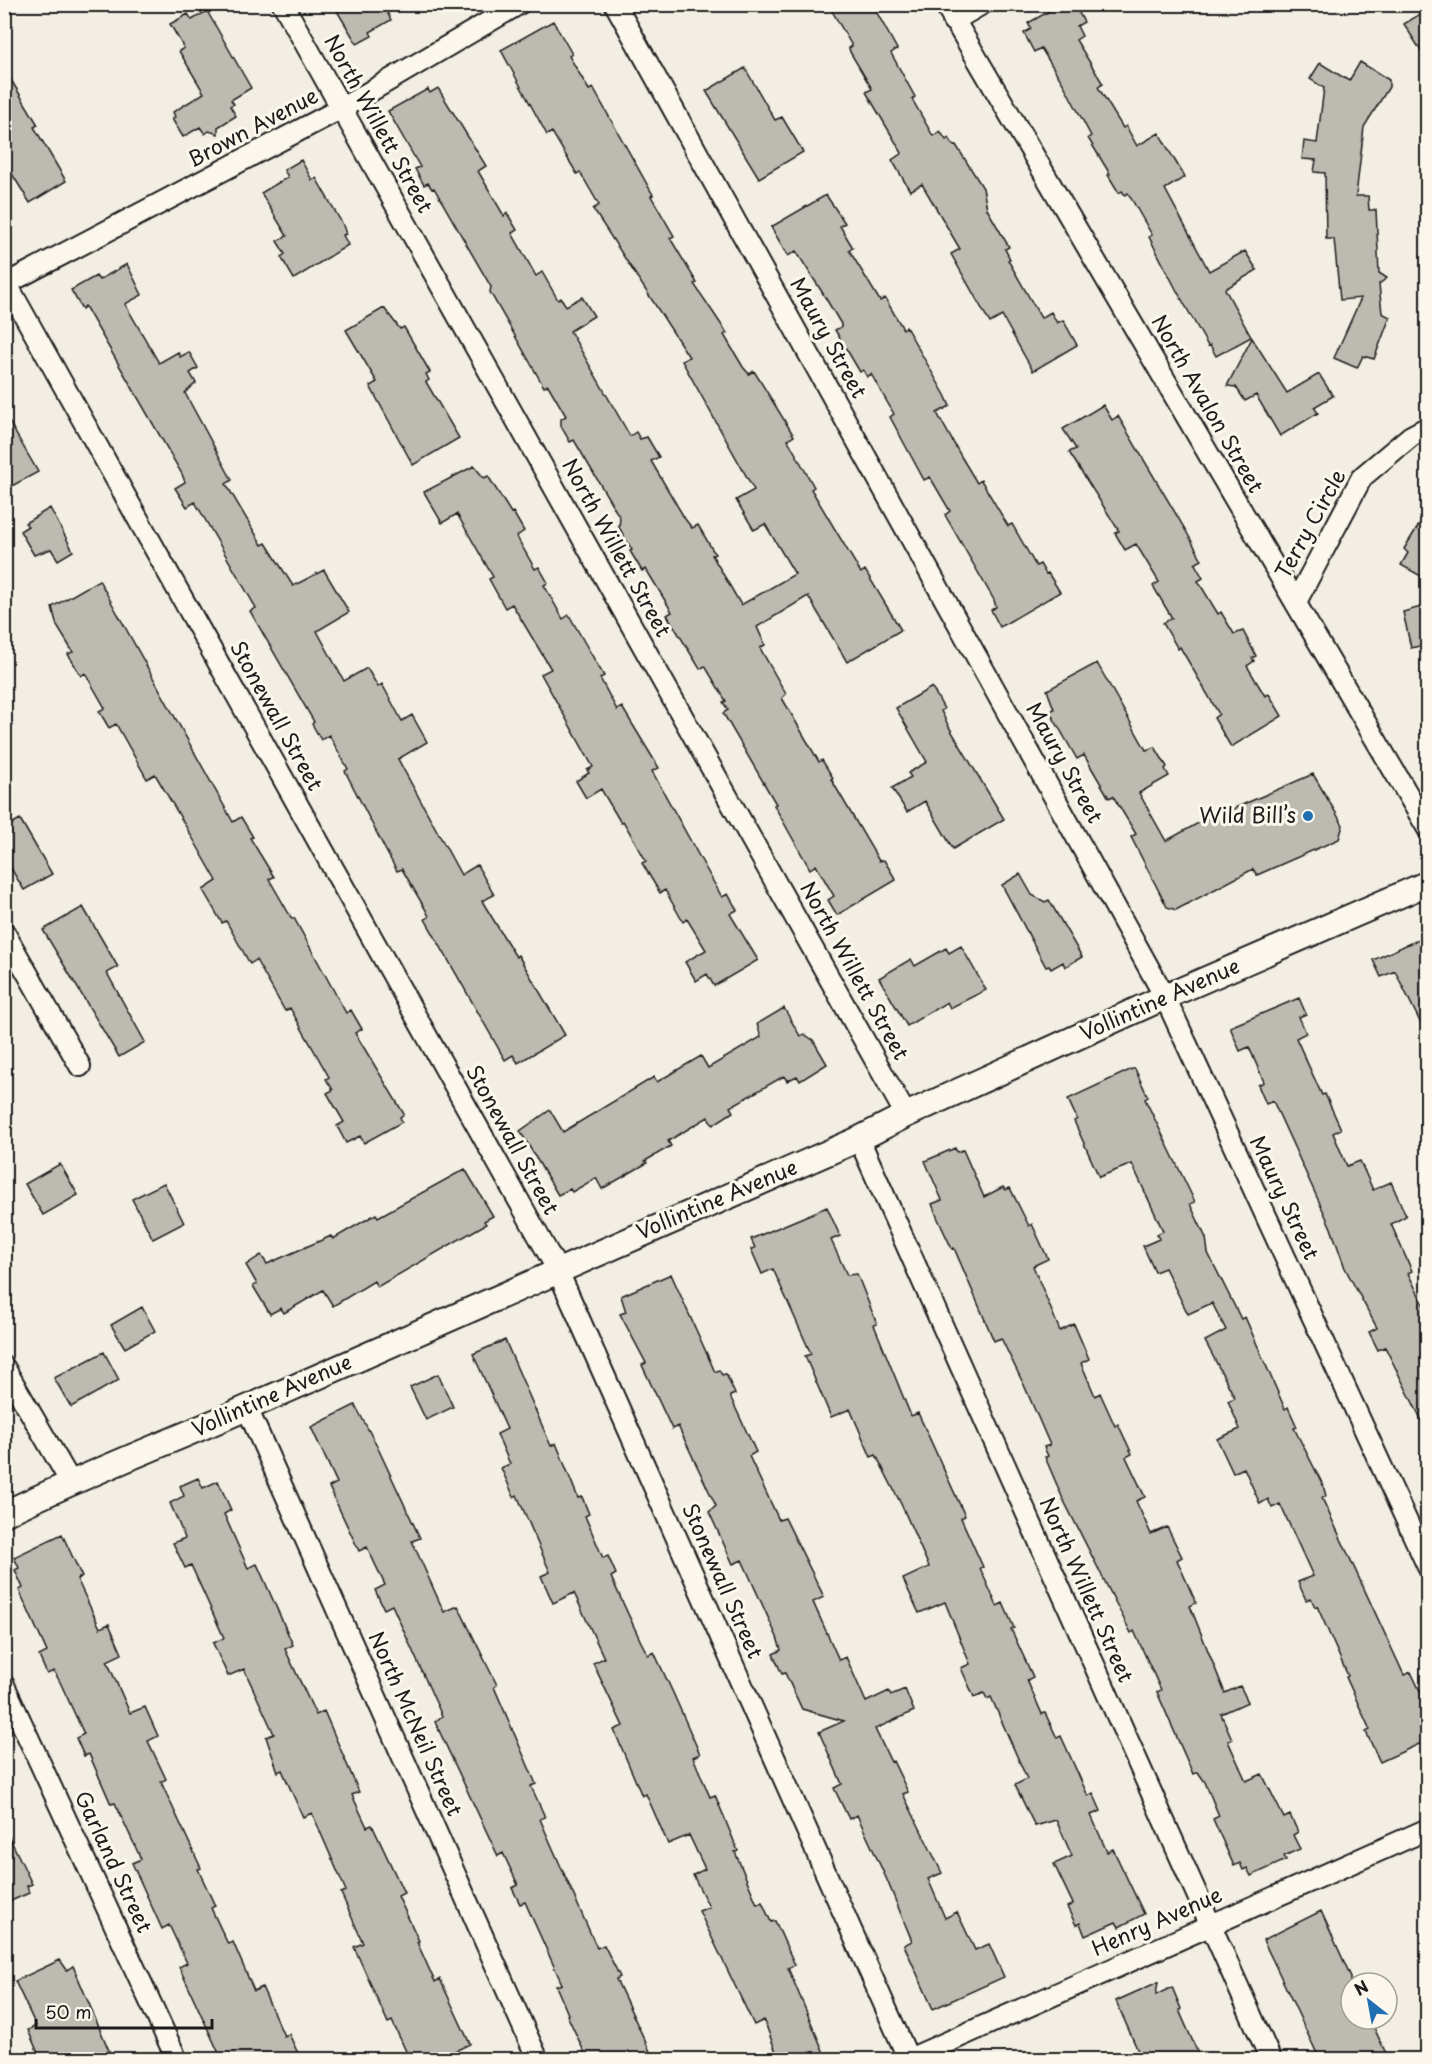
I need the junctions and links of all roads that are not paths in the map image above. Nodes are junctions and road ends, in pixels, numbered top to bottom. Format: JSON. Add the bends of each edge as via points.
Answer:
{"nodes":[{"id":1,"x":283,"y":4,"type":"edge"},
{"id":2,"x":519,"y":4,"type":"edge"},
{"id":3,"x":615,"y":4,"type":"edge"},
{"id":4,"x":982,"y":4,"type":"edge"},
{"id":5,"x":949,"y":13,"type":"edge"},
{"id":6,"x":342,"y":108,"type":"junction"},
{"id":7,"x":5,"y":282,"type":"edge"},
{"id":8,"x":1428,"y":427,"type":"edge"},
{"id":9,"x":1296,"y":602,"type":"junction"},
{"id":10,"x":1428,"y":829,"type":"edge"},
{"id":11,"x":1428,"y":883,"type":"edge"},
{"id":12,"x":4,"y":932,"type":"edge"},
{"id":13,"x":1165,"y":997,"type":"junction"},
{"id":14,"x":80,"y":1066,"type":"dead end"},
{"id":15,"x":906,"y":1115,"type":"junction"},
{"id":16,"x":859,"y":1139,"type":"junction"},
{"id":17,"x":556,"y":1269,"type":"junction"},
{"id":18,"x":4,"y":1367,"type":"edge"},
{"id":19,"x":247,"y":1408,"type":"junction"},
{"id":20,"x":70,"y":1481,"type":"junction"},
{"id":21,"x":4,"y":1514,"type":"edge"},
{"id":22,"x":1428,"y":1567,"type":"edge"},
{"id":23,"x":4,"y":1685,"type":"edge"},
{"id":24,"x":1428,"y":1828,"type":"edge"},
{"id":25,"x":1209,"y":1925,"type":"junction"},
{"id":26,"x":908,"y":2059,"type":"edge"},
{"id":27,"x":177,"y":2060,"type":"edge"},
{"id":28,"x":538,"y":2060,"type":"edge"},
{"id":29,"x":1271,"y":2060,"type":"edge"}],
"edges":[{"from":1,"to":6,"type":"street","name":"North Willett Street"},
{"from":2,"to":6,"type":"street","name":"Brown Avenue"},
{"from":3,"to":13,"type":"street","name":"Maury Street"},
{"from":4,"to":5,"type":"street"},
{"from":5,"to":9,"type":"street","name":"North Avalon Street"},
{"from":6,"to":7,"type":"street","name":"Brown Avenue"},
{"from":6,"to":15,"type":"street","name":"North Willett Street"},
{"from":7,"to":17,"type":"street","name":"Stonewall Street"},
{"from":8,"to":9,"type":"street","name":"Terry Circle","via":[[1411,436],[1362,477]]},
{"from":9,"to":10,"type":"street","name":"North Avalon Street"},
{"from":11,"to":13,"type":"street","name":"Vollintine Avenue"},
{"from":12,"to":14,"type":"street"},
{"from":13,"to":15,"type":"street","name":"Vollintine Avenue"},
{"from":13,"to":22,"type":"street","name":"Maury Street"},
{"from":15,"to":16,"type":"street","name":"Vollintine Avenue"},
{"from":16,"to":17,"type":"street","name":"Vollintine Avenue"},
{"from":16,"to":25,"type":"street","name":"North Willett Street"},
{"from":17,"to":19,"type":"street","name":"Vollintine Avenue"},
{"from":17,"to":26,"type":"street","name":"Stonewall Street"},
{"from":18,"to":20,"type":"street"},
{"from":19,"to":20,"type":"street","name":"Vollintine Avenue"},
{"from":19,"to":28,"type":"street","name":"North McNeil Street"},
{"from":20,"to":21,"type":"street","name":"Vollintine Avenue"},
{"from":23,"to":27,"type":"street","name":"Garland Street"},
{"from":24,"to":25,"type":"street","name":"Henry Avenue"},
{"from":25,"to":26,"type":"street","name":"Henry Avenue"},
{"from":25,"to":29,"type":"street","name":"North Willett Street"}]}
